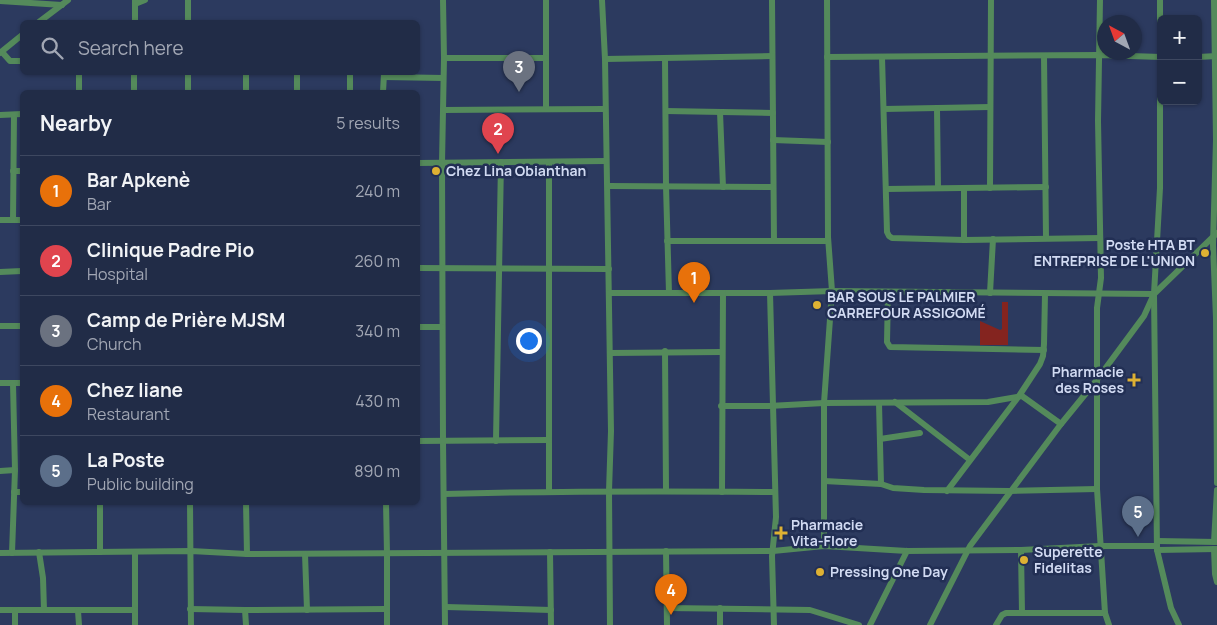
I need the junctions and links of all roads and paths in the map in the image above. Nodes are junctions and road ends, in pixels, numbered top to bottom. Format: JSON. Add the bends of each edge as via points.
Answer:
{"nodes":[{"id":1,"x":68,"y":0,"type":"edge"},
{"id":2,"x":145,"y":0,"type":"edge"},
{"id":3,"x":188,"y":0,"type":"edge"},
{"id":4,"x":443,"y":0,"type":"edge"},
{"id":5,"x":546,"y":0,"type":"edge"},
{"id":6,"x":602,"y":0,"type":"edge"},
{"id":7,"x":772,"y":0,"type":"edge"},
{"id":8,"x":827,"y":0,"type":"edge"},
{"id":9,"x":991,"y":0,"type":"edge"},
{"id":10,"x":1100,"y":0,"type":"edge"},
{"id":11,"x":1160,"y":0,"type":"edge"},
{"id":12,"x":1214,"y":0,"type":"edge"},
{"id":13,"x":0,"y":2,"type":"edge"},
{"id":14,"x":135,"y":2,"type":"edge"},
{"id":15,"x":62,"y":5,"type":"junction"},
{"id":16,"x":1100,"y":15,"type":"edge"},
{"id":17,"x":1160,"y":15,"type":"edge"},
{"id":18,"x":42,"y":20,"type":"edge"},
{"id":19,"x":134,"y":20,"type":"edge"},
{"id":20,"x":188,"y":20,"type":"edge"},
{"id":21,"x":20,"y":37,"type":"edge"},
{"id":22,"x":1,"y":52,"type":"edge"},
{"id":23,"x":1097,"y":55,"type":"edge"},
{"id":24,"x":772,"y":56,"type":"junction"},
{"id":25,"x":991,"y":56,"type":"junction"},
{"id":26,"x":1044,"y":56,"type":"junction"},
{"id":27,"x":1142,"y":56,"type":"edge"},
{"id":28,"x":1216,"y":56,"type":"edge"},
{"id":29,"x":827,"y":57,"type":"junction"},
{"id":30,"x":882,"y":57,"type":"junction"},
{"id":31,"x":1157,"y":57,"type":"edge"},
{"id":32,"x":1202,"y":57,"type":"edge"},
{"id":33,"x":444,"y":58,"type":"junction"},
{"id":34,"x":546,"y":58,"type":"junction"},
{"id":35,"x":665,"y":58,"type":"junction"},
{"id":36,"x":605,"y":59,"type":"junction"},
{"id":37,"x":1099,"y":60,"type":"edge"},
{"id":38,"x":1160,"y":60,"type":"edge"},
{"id":39,"x":20,"y":61,"type":"edge"},
{"id":40,"x":79,"y":75,"type":"edge"},
{"id":41,"x":134,"y":75,"type":"edge"},
{"id":42,"x":188,"y":75,"type":"edge"},
{"id":43,"x":246,"y":75,"type":"edge"},
{"id":44,"x":297,"y":75,"type":"edge"},
{"id":45,"x":350,"y":75,"type":"edge"},
{"id":46,"x":384,"y":75,"type":"edge"},
{"id":47,"x":443,"y":78,"type":"junction"},
{"id":48,"x":79,"y":90,"type":"edge"},
{"id":49,"x":134,"y":90,"type":"edge"},
{"id":50,"x":188,"y":90,"type":"edge"},
{"id":51,"x":246,"y":90,"type":"edge"},
{"id":52,"x":298,"y":90,"type":"edge"},
{"id":53,"x":350,"y":90,"type":"edge"},
{"id":54,"x":383,"y":90,"type":"edge"},
{"id":55,"x":546,"y":108,"type":"junction"},
{"id":56,"x":990,"y":108,"type":"junction"},
{"id":57,"x":605,"y":109,"type":"junction"},
{"id":58,"x":937,"y":109,"type":"junction"},
{"id":59,"x":443,"y":110,"type":"junction"},
{"id":60,"x":884,"y":110,"type":"junction"},
{"id":61,"x":666,"y":111,"type":"junction"},
{"id":62,"x":720,"y":112,"type":"junction"},
{"id":63,"x":773,"y":112,"type":"junction"},
{"id":64,"x":20,"y":114,"type":"edge"},
{"id":65,"x":0,"y":115,"type":"edge"},
{"id":66,"x":14,"y":115,"type":"junction"},
{"id":67,"x":1216,"y":139,"type":"edge"},
{"id":68,"x":773,"y":140,"type":"junction"},
{"id":69,"x":828,"y":142,"type":"junction"},
{"id":70,"x":606,"y":161,"type":"junction"},
{"id":71,"x":501,"y":162,"type":"junction"},
{"id":72,"x":549,"y":162,"type":"junction"},
{"id":73,"x":420,"y":163,"type":"edge"},
{"id":74,"x":442,"y":163,"type":"junction"},
{"id":75,"x":13,"y":171,"type":"junction"},
{"id":76,"x":20,"y":171,"type":"edge"},
{"id":77,"x":608,"y":186,"type":"junction"},
{"id":78,"x":666,"y":186,"type":"junction"},
{"id":79,"x":723,"y":186,"type":"junction"},
{"id":80,"x":773,"y":186,"type":"junction"},
{"id":81,"x":1046,"y":187,"type":"junction"},
{"id":82,"x":938,"y":188,"type":"junction"},
{"id":83,"x":964,"y":188,"type":"junction"},
{"id":84,"x":990,"y":188,"type":"junction"},
{"id":85,"x":886,"y":189,"type":"junction"},
{"id":86,"x":0,"y":220,"type":"edge"},
{"id":87,"x":13,"y":220,"type":"junction"},
{"id":88,"x":20,"y":220,"type":"edge"},
{"id":89,"x":1215,"y":236,"type":"edge"},
{"id":90,"x":1046,"y":238,"type":"junction"},
{"id":91,"x":1100,"y":238,"type":"junction"},
{"id":92,"x":964,"y":240,"type":"junction"},
{"id":93,"x":994,"y":240,"type":"junction"},
{"id":94,"x":668,"y":241,"type":"junction"},
{"id":95,"x":774,"y":241,"type":"junction"},
{"id":96,"x":828,"y":241,"type":"junction"},
{"id":97,"x":420,"y":268,"type":"edge"},
{"id":98,"x":499,"y":268,"type":"junction"},
{"id":99,"x":443,"y":269,"type":"junction"},
{"id":100,"x":609,"y":269,"type":"junction"},
{"id":101,"x":549,"y":270,"type":"junction"},
{"id":102,"x":20,"y":271,"type":"edge"},
{"id":103,"x":0,"y":272,"type":"edge"},
{"id":104,"x":832,"y":291,"type":"junction"},
{"id":105,"x":888,"y":292,"type":"junction"},
{"id":106,"x":609,"y":293,"type":"junction"},
{"id":107,"x":669,"y":293,"type":"junction"},
{"id":108,"x":723,"y":293,"type":"junction"},
{"id":109,"x":770,"y":293,"type":"junction"},
{"id":110,"x":990,"y":293,"type":"junction"},
{"id":111,"x":1045,"y":294,"type":"junction"},
{"id":112,"x":1098,"y":294,"type":"junction"},
{"id":113,"x":1154,"y":294,"type":"junction"},
{"id":114,"x":1216,"y":318,"type":"edge"},
{"id":115,"x":0,"y":326,"type":"edge"},
{"id":116,"x":20,"y":326,"type":"edge"},
{"id":117,"x":420,"y":327,"type":"edge"},
{"id":118,"x":442,"y":328,"type":"junction"},
{"id":119,"x":1044,"y":350,"type":"junction"},
{"id":120,"x":665,"y":351,"type":"junction"},
{"id":121,"x":721,"y":352,"type":"junction"},
{"id":122,"x":610,"y":353,"type":"junction"},
{"id":123,"x":1217,"y":377,"type":"edge"},
{"id":124,"x":1096,"y":381,"type":"junction"},
{"id":125,"x":0,"y":382,"type":"edge"},
{"id":126,"x":20,"y":383,"type":"edge"},
{"id":127,"x":14,"y":384,"type":"junction"},
{"id":128,"x":1019,"y":396,"type":"junction"},
{"id":129,"x":895,"y":402,"type":"junction"},
{"id":130,"x":824,"y":403,"type":"junction"},
{"id":131,"x":879,"y":403,"type":"junction"},
{"id":132,"x":774,"y":405,"type":"junction"},
{"id":133,"x":721,"y":406,"type":"junction"},
{"id":134,"x":1061,"y":424,"type":"junction"},
{"id":135,"x":920,"y":434,"type":"dead end"},
{"id":136,"x":880,"y":439,"type":"junction"},
{"id":137,"x":549,"y":440,"type":"junction"},
{"id":138,"x":443,"y":441,"type":"junction"},
{"id":139,"x":496,"y":441,"type":"junction"},
{"id":140,"x":420,"y":442,"type":"edge"},
{"id":141,"x":970,"y":460,"type":"junction"},
{"id":142,"x":0,"y":470,"type":"edge"},
{"id":143,"x":15,"y":470,"type":"junction"},
{"id":144,"x":824,"y":481,"type":"junction"},
{"id":145,"x":1217,"y":483,"type":"edge"},
{"id":146,"x":881,"y":484,"type":"junction"},
{"id":147,"x":1097,"y":488,"type":"junction"},
{"id":148,"x":666,"y":490,"type":"junction"},
{"id":149,"x":1217,"y":490,"type":"edge"},
{"id":150,"x":549,"y":491,"type":"junction"},
{"id":151,"x":609,"y":491,"type":"junction"},
{"id":152,"x":947,"y":491,"type":"junction"},
{"id":153,"x":1010,"y":491,"type":"junction"},
{"id":154,"x":14,"y":492,"type":"junction"},
{"id":155,"x":20,"y":492,"type":"edge"},
{"id":156,"x":722,"y":492,"type":"junction"},
{"id":157,"x":775,"y":492,"type":"junction"},
{"id":158,"x":444,"y":494,"type":"junction"},
{"id":159,"x":100,"y":505,"type":"edge"},
{"id":160,"x":190,"y":505,"type":"edge"},
{"id":161,"x":246,"y":505,"type":"edge"},
{"id":162,"x":386,"y":505,"type":"edge"},
{"id":163,"x":1216,"y":545,"type":"edge"},
{"id":164,"x":824,"y":546,"type":"junction"},
{"id":165,"x":1100,"y":546,"type":"junction"},
{"id":166,"x":1157,"y":546,"type":"junction"},
{"id":167,"x":968,"y":550,"type":"junction"},
{"id":168,"x":1021,"y":550,"type":"junction"},
{"id":169,"x":191,"y":551,"type":"junction"},
{"id":170,"x":666,"y":551,"type":"junction"},
{"id":171,"x":773,"y":551,"type":"junction"},
{"id":172,"x":907,"y":551,"type":"junction"},
{"id":173,"x":39,"y":552,"type":"junction"},
{"id":174,"x":100,"y":552,"type":"junction"},
{"id":175,"x":135,"y":552,"type":"junction"},
{"id":176,"x":444,"y":552,"type":"junction"},
{"id":177,"x":550,"y":552,"type":"junction"},
{"id":178,"x":609,"y":552,"type":"junction"},
{"id":179,"x":0,"y":553,"type":"edge"},
{"id":180,"x":12,"y":553,"type":"junction"},
{"id":181,"x":387,"y":553,"type":"junction"},
{"id":182,"x":247,"y":554,"type":"junction"},
{"id":183,"x":304,"y":554,"type":"junction"},
{"id":184,"x":1217,"y":582,"type":"edge"},
{"id":185,"x":446,"y":607,"type":"junction"},
{"id":186,"x":387,"y":608,"type":"junction"},
{"id":187,"x":667,"y":608,"type":"junction"},
{"id":188,"x":720,"y":608,"type":"junction"},
{"id":189,"x":190,"y":609,"type":"junction"},
{"id":190,"x":0,"y":610,"type":"edge"},
{"id":191,"x":15,"y":610,"type":"junction"},
{"id":192,"x":44,"y":610,"type":"junction"},
{"id":193,"x":135,"y":610,"type":"junction"},
{"id":194,"x":246,"y":610,"type":"junction"},
{"id":195,"x":307,"y":610,"type":"junction"},
{"id":196,"x":551,"y":610,"type":"junction"},
{"id":197,"x":774,"y":610,"type":"junction"},
{"id":198,"x":78,"y":611,"type":"junction"},
{"id":199,"x":1022,"y":613,"type":"junction"},
{"id":200,"x":1105,"y":613,"type":"junction"},
{"id":201,"x":826,"y":616,"type":"junction"},
{"id":202,"x":15,"y":625,"type":"edge"},
{"id":203,"x":79,"y":625,"type":"edge"},
{"id":204,"x":135,"y":625,"type":"edge"},
{"id":205,"x":190,"y":625,"type":"edge"},
{"id":206,"x":246,"y":625,"type":"edge"},
{"id":207,"x":387,"y":625,"type":"edge"},
{"id":208,"x":445,"y":625,"type":"edge"},
{"id":209,"x":551,"y":625,"type":"edge"},
{"id":210,"x":610,"y":625,"type":"edge"},
{"id":211,"x":667,"y":625,"type":"edge"},
{"id":212,"x":720,"y":625,"type":"edge"},
{"id":213,"x":774,"y":625,"type":"edge"},
{"id":214,"x":826,"y":625,"type":"edge"},
{"id":215,"x":859,"y":625,"type":"edge"},
{"id":216,"x":870,"y":625,"type":"edge"},
{"id":217,"x":930,"y":625,"type":"edge"},
{"id":218,"x":996,"y":625,"type":"edge"},
{"id":219,"x":1109,"y":625,"type":"edge"},
{"id":220,"x":1179,"y":625,"type":"edge"}],
"edges":[{"from":1,"to":15,"type":"street"},
{"from":2,"to":14,"type":"street"},
{"from":3,"to":20,"type":"street"},
{"from":4,"to":33,"type":"street"},
{"from":5,"to":34,"type":"street"},
{"from":6,"to":36,"type":"street"},
{"from":7,"to":24,"type":"street"},
{"from":8,"to":29,"type":"street"},
{"from":9,"to":25,"type":"street"},
{"from":10,"to":16,"type":"street"},
{"from":11,"to":17,"type":"street"},
{"from":12,"to":28,"type":"street"},
{"from":13,"to":15,"type":"street"},
{"from":14,"to":19,"type":"street"},
{"from":15,"to":18,"type":"street"},
{"from":21,"to":22,"type":"street"},
{"from":22,"to":39,"type":"street","via":[[10,61]]},
{"from":23,"to":26,"type":"street"},
{"from":24,"to":35,"type":"street"},
{"from":24,"to":63,"type":"street"},
{"from":25,"to":26,"type":"street"},
{"from":25,"to":30,"type":"street"},
{"from":25,"to":56,"type":"street"},
{"from":26,"to":81,"type":"street"},
{"from":27,"to":31,"type":"street"},
{"from":28,"to":32,"type":"street"},
{"from":28,"to":67,"type":"street"},
{"from":29,"to":30,"type":"street"},
{"from":29,"to":69,"type":"street"},
{"from":30,"to":60,"type":"street"},
{"from":33,"to":34,"type":"street"},
{"from":33,"to":47,"type":"street"},
{"from":34,"to":55,"type":"street"},
{"from":35,"to":36,"type":"street"},
{"from":35,"to":61,"type":"street"},
{"from":36,"to":57,"type":"street"},
{"from":37,"to":91,"type":"street"},
{"from":38,"to":113,"type":"street","via":[[1160,188]]},
{"from":40,"to":48,"type":"street"},
{"from":41,"to":49,"type":"street"},
{"from":42,"to":50,"type":"street"},
{"from":43,"to":51,"type":"street"},
{"from":44,"to":52,"type":"street"},
{"from":45,"to":53,"type":"street"},
{"from":46,"to":47,"type":"street"},
{"from":46,"to":54,"type":"street"},
{"from":47,"to":59,"type":"street"},
{"from":55,"to":57,"type":"street"},
{"from":55,"to":59,"type":"street"},
{"from":56,"to":58,"type":"street"},
{"from":56,"to":84,"type":"street"},
{"from":57,"to":70,"type":"street"},
{"from":58,"to":60,"type":"street"},
{"from":58,"to":82,"type":"street"},
{"from":59,"to":74,"type":"street"},
{"from":60,"to":85,"type":"street"},
{"from":61,"to":62,"type":"street"},
{"from":61,"to":78,"type":"street"},
{"from":62,"to":63,"type":"street"},
{"from":62,"to":79,"type":"street"},
{"from":63,"to":68,"type":"street"},
{"from":64,"to":66,"type":"street"},
{"from":65,"to":66,"type":"street"},
{"from":66,"to":75,"type":"street"},
{"from":67,"to":89,"type":"street"},
{"from":68,"to":69,"type":"street"},
{"from":68,"to":80,"type":"street"},
{"from":69,"to":96,"type":"street"},
{"from":70,"to":72,"type":"street"},
{"from":70,"to":77,"type":"street"},
{"from":71,"to":72,"type":"street"},
{"from":71,"to":74,"type":"street"},
{"from":71,"to":98,"type":"street"},
{"from":72,"to":101,"type":"street"},
{"from":73,"to":74,"type":"street"},
{"from":74,"to":99,"type":"street"},
{"from":75,"to":76,"type":"street"},
{"from":75,"to":87,"type":"street"},
{"from":77,"to":78,"type":"street"},
{"from":77,"to":100,"type":"street"},
{"from":78,"to":79,"type":"street"},
{"from":78,"to":94,"type":"street"},
{"from":79,"to":80,"type":"street"},
{"from":80,"to":95,"type":"street"},
{"from":81,"to":84,"type":"street"},
{"from":81,"to":90,"type":"street"},
{"from":82,"to":83,"type":"street"},
{"from":82,"to":85,"type":"street"},
{"from":83,"to":84,"type":"street"},
{"from":83,"to":92,"type":"street"},
{"from":85,"to":92,"type":"street","via":[[887,232],[892,238]]},
{"from":86,"to":87,"type":"street"},
{"from":87,"to":88,"type":"street"},
{"from":89,"to":113,"type":"street"},
{"from":89,"to":114,"type":"street"},
{"from":90,"to":91,"type":"street"},
{"from":90,"to":93,"type":"street"},
{"from":91,"to":112,"type":"street"},
{"from":92,"to":93,"type":"street"},
{"from":93,"to":110,"type":"street"},
{"from":94,"to":95,"type":"street"},
{"from":94,"to":107,"type":"street"},
{"from":95,"to":96,"type":"street"},
{"from":96,"to":104,"type":"street"},
{"from":97,"to":99,"type":"street"},
{"from":98,"to":99,"type":"street"},
{"from":98,"to":101,"type":"street"},
{"from":98,"to":139,"type":"street"},
{"from":99,"to":118,"type":"street"},
{"from":100,"to":101,"type":"street"},
{"from":100,"to":106,"type":"street"},
{"from":101,"to":137,"type":"street"},
{"from":102,"to":103,"type":"street"},
{"from":104,"to":105,"type":"street"},
{"from":104,"to":109,"type":"street"},
{"from":104,"to":130,"type":"street"},
{"from":105,"to":110,"type":"street"},
{"from":105,"to":119,"type":"street","via":[[887,342],[890,347]]},
{"from":106,"to":107,"type":"street"},
{"from":106,"to":122,"type":"street"},
{"from":107,"to":108,"type":"street"},
{"from":108,"to":109,"type":"street"},
{"from":108,"to":121,"type":"street"},
{"from":109,"to":132,"type":"street"},
{"from":110,"to":111,"type":"street"},
{"from":111,"to":112,"type":"street"},
{"from":111,"to":119,"type":"street"},
{"from":112,"to":113,"type":"street"},
{"from":112,"to":124,"type":"street"},
{"from":113,"to":124,"type":"street","via":[[1144,316]]},
{"from":113,"to":166,"type":"street"},
{"from":114,"to":123,"type":"street"},
{"from":115,"to":116,"type":"street"},
{"from":117,"to":118,"type":"street"},
{"from":118,"to":138,"type":"street"},
{"from":119,"to":128,"type":"street","via":[[1040,364]]},
{"from":120,"to":121,"type":"street"},
{"from":120,"to":122,"type":"street"},
{"from":120,"to":148,"type":"street"},
{"from":121,"to":133,"type":"street"},
{"from":122,"to":151,"type":"street"},
{"from":123,"to":145,"type":"street"},
{"from":124,"to":134,"type":"street"},
{"from":124,"to":147,"type":"street"},
{"from":125,"to":127,"type":"street"},
{"from":126,"to":127,"type":"street"},
{"from":127,"to":143,"type":"street"},
{"from":128,"to":129,"type":"street","via":[[988,402]]},
{"from":128,"to":134,"type":"street"},
{"from":128,"to":141,"type":"street"},
{"from":129,"to":131,"type":"street"},
{"from":129,"to":141,"type":"street"},
{"from":130,"to":131,"type":"street"},
{"from":130,"to":132,"type":"street"},
{"from":130,"to":144,"type":"street"},
{"from":131,"to":136,"type":"street"},
{"from":132,"to":133,"type":"street"},
{"from":132,"to":157,"type":"street"},
{"from":133,"to":156,"type":"street"},
{"from":134,"to":153,"type":"street"},
{"from":135,"to":136,"type":"street"},
{"from":136,"to":146,"type":"street"},
{"from":137,"to":139,"type":"street"},
{"from":137,"to":150,"type":"street"},
{"from":138,"to":139,"type":"street"},
{"from":138,"to":140,"type":"street"},
{"from":138,"to":158,"type":"street"},
{"from":141,"to":152,"type":"street"},
{"from":142,"to":143,"type":"street"},
{"from":143,"to":154,"type":"street"},
{"from":144,"to":146,"type":"street"},
{"from":144,"to":164,"type":"street"},
{"from":146,"to":152,"type":"street","via":[[893,488]]},
{"from":147,"to":153,"type":"street"},
{"from":147,"to":165,"type":"street"},
{"from":148,"to":151,"type":"street"},
{"from":148,"to":156,"type":"street"},
{"from":149,"to":163,"type":"street"},
{"from":150,"to":151,"type":"street"},
{"from":150,"to":158,"type":"street"},
{"from":151,"to":178,"type":"street"},
{"from":152,"to":153,"type":"street"},
{"from":153,"to":167,"type":"street"},
{"from":154,"to":155,"type":"street"},
{"from":154,"to":180,"type":"street"},
{"from":156,"to":157,"type":"street"},
{"from":157,"to":171,"type":"street"},
{"from":158,"to":176,"type":"street"},
{"from":159,"to":174,"type":"street"},
{"from":160,"to":169,"type":"street"},
{"from":161,"to":182,"type":"street"},
{"from":162,"to":181,"type":"street"},
{"from":163,"to":166,"type":"street"},
{"from":163,"to":184,"type":"street"},
{"from":164,"to":171,"type":"street"},
{"from":164,"to":172,"type":"street"},
{"from":165,"to":166,"type":"street"},
{"from":165,"to":168,"type":"street"},
{"from":165,"to":200,"type":"street"},
{"from":166,"to":220,"type":"street","via":[[1171,608]]},
{"from":167,"to":168,"type":"street"},
{"from":167,"to":172,"type":"street"},
{"from":167,"to":217,"type":"street"},
{"from":168,"to":199,"type":"street"},
{"from":169,"to":175,"type":"street"},
{"from":169,"to":182,"type":"street"},
{"from":169,"to":189,"type":"street"},
{"from":170,"to":171,"type":"street"},
{"from":170,"to":178,"type":"street"},
{"from":170,"to":187,"type":"street"},
{"from":171,"to":197,"type":"street"},
{"from":172,"to":216,"type":"street"},
{"from":173,"to":174,"type":"street"},
{"from":173,"to":180,"type":"street"},
{"from":173,"to":192,"type":"street"},
{"from":174,"to":175,"type":"street"},
{"from":175,"to":193,"type":"street"},
{"from":176,"to":177,"type":"street"},
{"from":176,"to":181,"type":"street"},
{"from":176,"to":185,"type":"street"},
{"from":177,"to":178,"type":"street"},
{"from":177,"to":196,"type":"street"},
{"from":178,"to":210,"type":"street"},
{"from":179,"to":180,"type":"street"},
{"from":181,"to":183,"type":"street"},
{"from":181,"to":186,"type":"street"},
{"from":182,"to":183,"type":"street"},
{"from":183,"to":195,"type":"street"},
{"from":185,"to":196,"type":"street"},
{"from":185,"to":208,"type":"street"},
{"from":186,"to":195,"type":"street"},
{"from":186,"to":207,"type":"street"},
{"from":187,"to":188,"type":"street"},
{"from":187,"to":211,"type":"street"},
{"from":188,"to":197,"type":"street"},
{"from":188,"to":212,"type":"street"},
{"from":189,"to":194,"type":"street"},
{"from":189,"to":205,"type":"street"},
{"from":190,"to":191,"type":"street"},
{"from":191,"to":192,"type":"street"},
{"from":191,"to":202,"type":"street"},
{"from":192,"to":198,"type":"street"},
{"from":193,"to":198,"type":"street"},
{"from":193,"to":204,"type":"street"},
{"from":194,"to":195,"type":"street"},
{"from":194,"to":206,"type":"street"},
{"from":196,"to":209,"type":"street"},
{"from":197,"to":201,"type":"street","via":[[810,610]]},
{"from":197,"to":213,"type":"street"},
{"from":198,"to":203,"type":"street"},
{"from":199,"to":200,"type":"street"},
{"from":199,"to":218,"type":"street","via":[[1004,614]]},
{"from":200,"to":219,"type":"street"},
{"from":201,"to":214,"type":"street"},
{"from":201,"to":215,"type":"street"}]}
